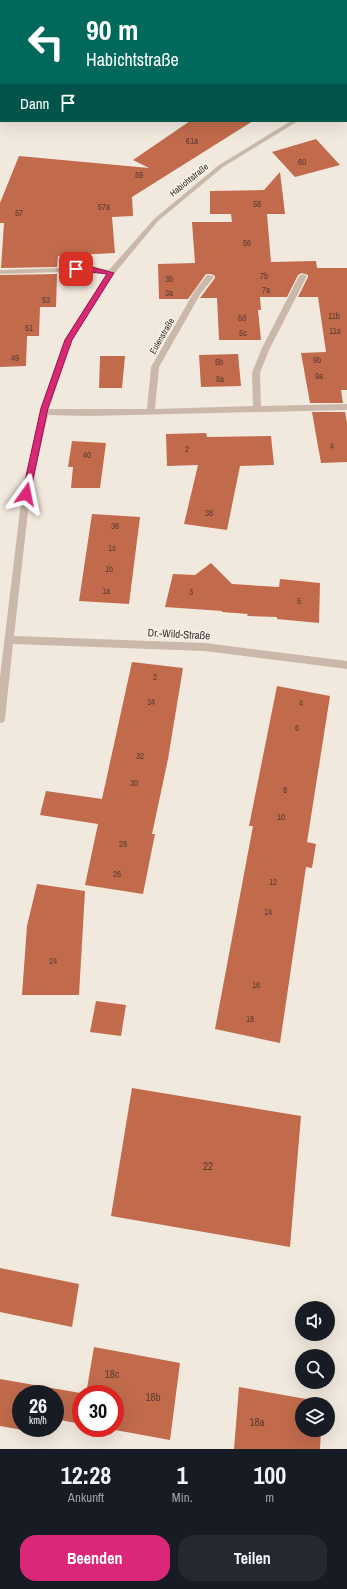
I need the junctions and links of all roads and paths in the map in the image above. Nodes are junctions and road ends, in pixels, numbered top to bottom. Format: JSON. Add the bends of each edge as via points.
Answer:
{"nodes":[{"id":1,"x":294,"y":122,"type":"edge"},
{"id":2,"x":0,"y":272,"type":"edge"},
{"id":3,"x":111,"y":273,"type":"junction"},
{"id":4,"x":303,"y":276,"type":"dead end"},
{"id":5,"x":210,"y":277,"type":"dead end"},
{"id":6,"x":347,"y":407,"type":"edge"},
{"id":7,"x":257,"y":409,"type":"junction"},
{"id":8,"x":151,"y":411,"type":"junction"},
{"id":9,"x":44,"y":412,"type":"junction"},
{"id":10,"x":9,"y":640,"type":"junction"},
{"id":11,"x":347,"y":665,"type":"edge"},
{"id":12,"x":0,"y":719,"type":"edge"}],
"edges":[{"from":1,"to":3,"type":"street","name":"Habichtstraße","via":[[221,166],[156,220]]},
{"from":2,"to":3,"type":"street","via":[[92,269]]},
{"from":3,"to":9,"type":"street","name":"Habichtstraße","via":[[68,340]]},
{"from":4,"to":7,"type":"street","via":[[264,350],[256,373]]},
{"from":5,"to":8,"type":"street","name":"Eulenstraße","via":[[198,292],[155,367]]},
{"from":6,"to":7,"type":"street"},
{"from":7,"to":8,"type":"street"},
{"from":8,"to":9,"type":"street"},
{"from":9,"to":10,"type":"street","name":"Habichtstraße","via":[[26,494]]},
{"from":10,"to":11,"type":"street","name":"Dr.-Wild-Straße","via":[[205,647]]},
{"from":10,"to":12,"type":"street","name":"Habichtstraße"}]}
